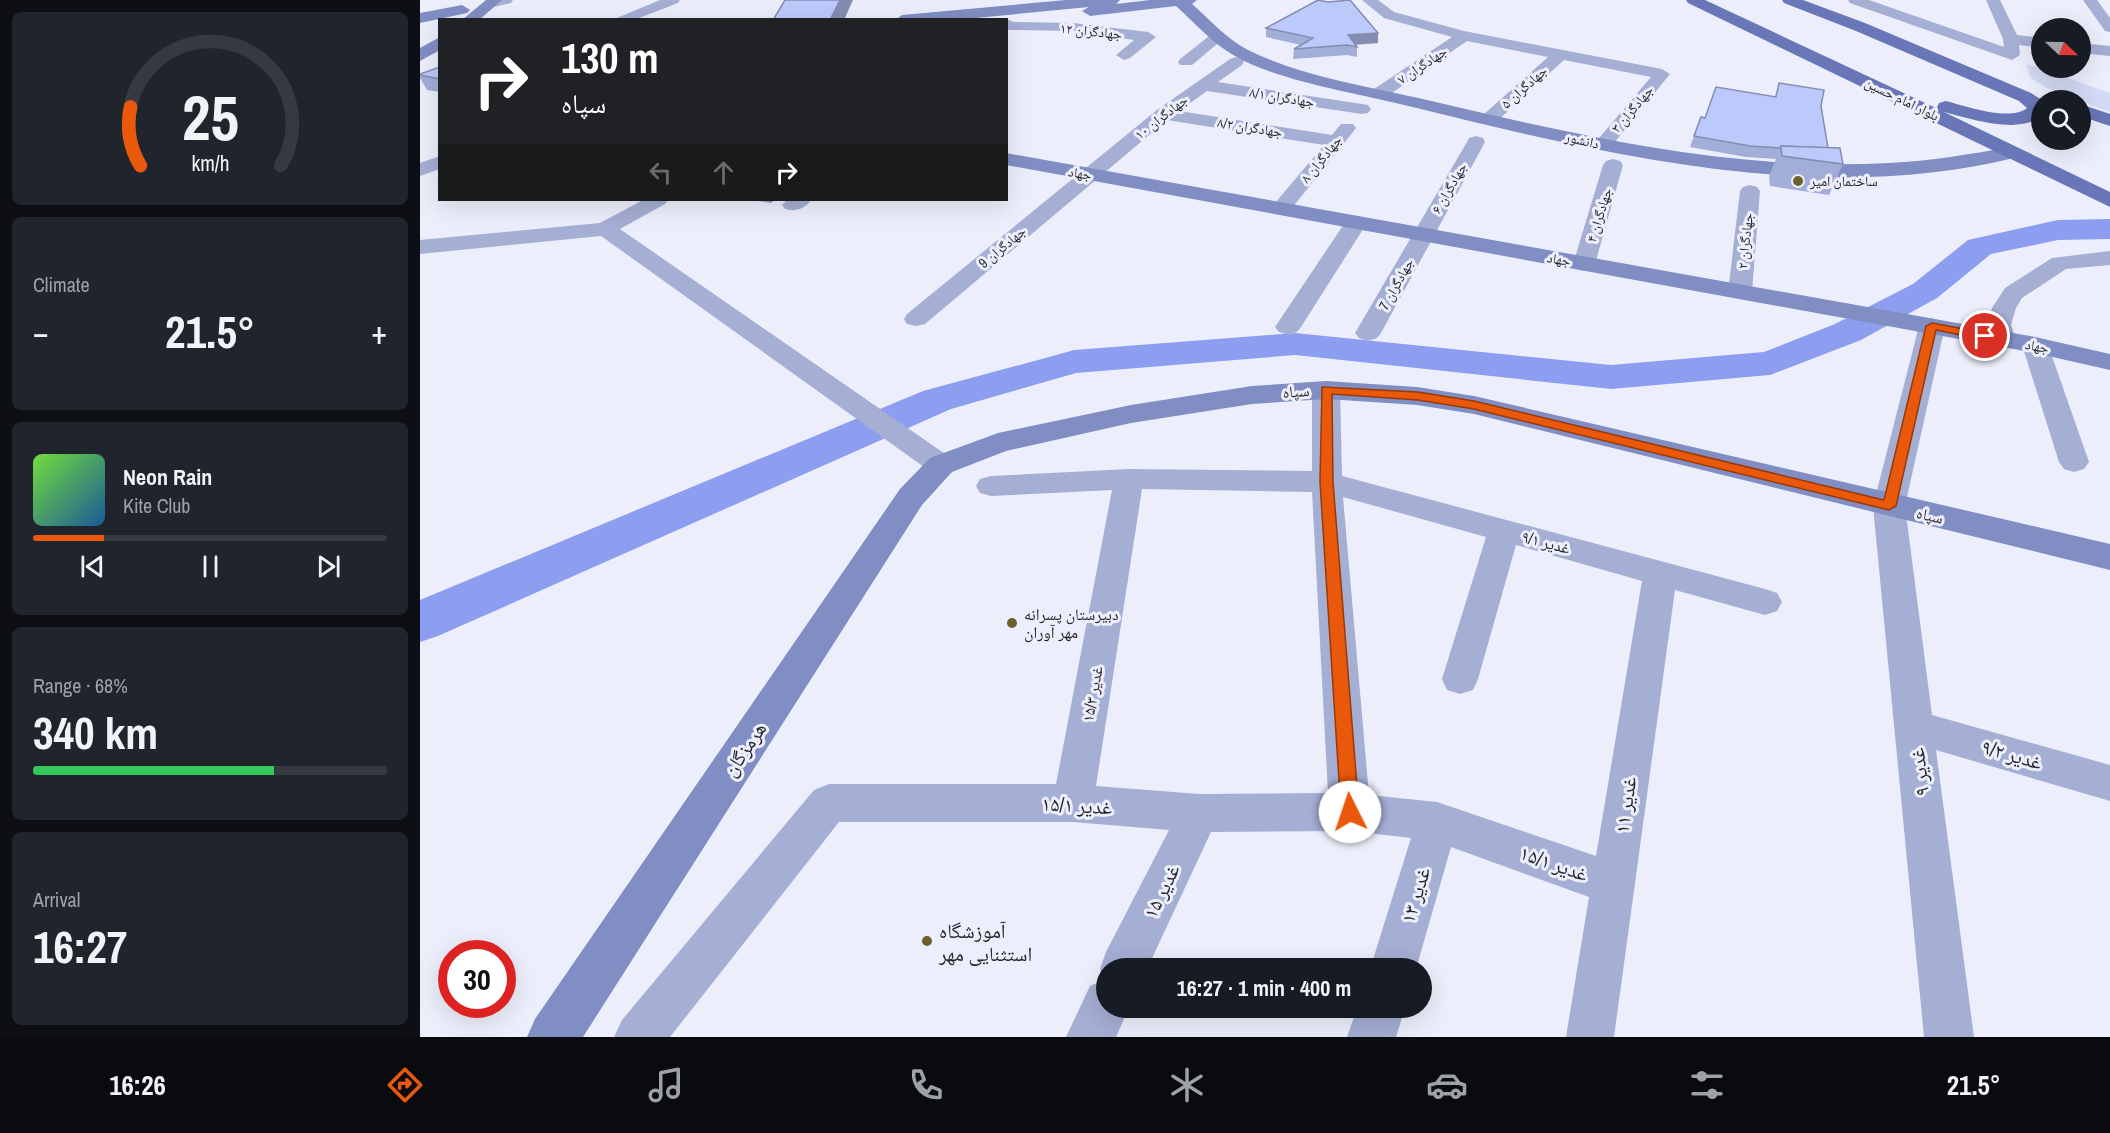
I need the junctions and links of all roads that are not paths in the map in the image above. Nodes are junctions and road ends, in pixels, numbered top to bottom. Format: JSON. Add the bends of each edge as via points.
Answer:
{"nodes":[{"id":1,"x":506,"y":0,"type":"edge"},
{"id":2,"x":673,"y":0,"type":"edge"},
{"id":3,"x":1113,"y":0,"type":"edge"},
{"id":4,"x":1369,"y":0,"type":"edge"},
{"id":5,"x":1693,"y":0,"type":"edge"},
{"id":6,"x":1789,"y":0,"type":"edge"},
{"id":7,"x":1855,"y":0,"type":"edge"},
{"id":8,"x":1993,"y":0,"type":"edge"},
{"id":9,"x":1185,"y":1,"type":"edge"},
{"id":10,"x":2091,"y":2,"type":"edge"},
{"id":11,"x":489,"y":5,"type":"edge"},
{"id":12,"x":2110,"y":6,"type":"edge"},
{"id":13,"x":1896,"y":7,"type":"edge"},
{"id":14,"x":466,"y":15,"type":"edge"},
{"id":15,"x":420,"y":18,"type":"edge"},
{"id":16,"x":624,"y":18,"type":"edge"},
{"id":17,"x":923,"y":18,"type":"edge"},
{"id":18,"x":1008,"y":26,"type":"edge"},
{"id":19,"x":1008,"y":26,"type":"edge"},
{"id":20,"x":1858,"y":26,"type":"junction"},
{"id":21,"x":2110,"y":28,"type":"edge"},
{"id":22,"x":438,"y":31,"type":"edge"},
{"id":23,"x":1218,"y":36,"type":"junction"},
{"id":24,"x":1464,"y":36,"type":"junction"},
{"id":25,"x":2031,"y":44,"type":"edge"},
{"id":26,"x":429,"y":47,"type":"edge"},
{"id":27,"x":2012,"y":47,"type":"junction"},
{"id":28,"x":2091,"y":49,"type":"edge"},
{"id":29,"x":2110,"y":51,"type":"edge"},
{"id":30,"x":1124,"y":55,"type":"dead end"},
{"id":31,"x":1560,"y":55,"type":"junction"},
{"id":32,"x":1186,"y":62,"type":"dead end"},
{"id":33,"x":1236,"y":62,"type":"dead end"},
{"id":34,"x":420,"y":69,"type":"edge"},
{"id":35,"x":1203,"y":85,"type":"junction"},
{"id":36,"x":1883,"y":90,"type":"junction"},
{"id":37,"x":2032,"y":90,"type":"edge"},
{"id":38,"x":1380,"y":93,"type":"junction"},
{"id":39,"x":1362,"y":109,"type":"joint"},
{"id":40,"x":2091,"y":113,"type":"edge"},
{"id":41,"x":1163,"y":114,"type":"junction"},
{"id":42,"x":1489,"y":119,"type":"junction"},
{"id":43,"x":2110,"y":120,"type":"edge"},
{"id":44,"x":1336,"y":141,"type":"junction"},
{"id":45,"x":1476,"y":142,"type":"dead end"},
{"id":46,"x":1603,"y":144,"type":"junction"},
{"id":47,"x":2011,"y":153,"type":"junction"},
{"id":48,"x":1008,"y":159,"type":"edge"},
{"id":49,"x":438,"y":163,"type":"edge"},
{"id":50,"x":1613,"y":165,"type":"dead end"},
{"id":51,"x":420,"y":170,"type":"edge"},
{"id":52,"x":1089,"y":174,"type":"junction"},
{"id":53,"x":1750,"y":191,"type":"dead end"},
{"id":54,"x":2110,"y":200,"type":"edge"},
{"id":55,"x":656,"y":201,"type":"edge"},
{"id":56,"x":1281,"y":209,"type":"junction"},
{"id":57,"x":1356,"y":223,"type":"junction"},
{"id":58,"x":605,"y":229,"type":"junction"},
{"id":59,"x":1423,"y":235,"type":"junction"},
{"id":60,"x":420,"y":247,"type":"edge"},
{"id":61,"x":2110,"y":258,"type":"edge"},
{"id":62,"x":1584,"y":264,"type":"junction"},
{"id":63,"x":2044,"y":273,"type":"junction"},
{"id":64,"x":2110,"y":275,"type":"edge"},
{"id":65,"x":1740,"y":292,"type":"junction"},
{"id":66,"x":916,"y":319,"type":"dead end"},
{"id":67,"x":1922,"y":324,"type":"junction"},
{"id":68,"x":1288,"y":327,"type":"dead end"},
{"id":69,"x":1368,"y":333,"type":"dead end"},
{"id":70,"x":2003,"y":340,"type":"junction"},
{"id":71,"x":2035,"y":345,"type":"junction"},
{"id":72,"x":2110,"y":362,"type":"edge"},
{"id":73,"x":1326,"y":390,"type":"junction"},
{"id":74,"x":2074,"y":462,"type":"dead end"},
{"id":75,"x":941,"y":465,"type":"junction"},
{"id":76,"x":1129,"y":479,"type":"junction"},
{"id":77,"x":1327,"y":482,"type":"junction"},
{"id":78,"x":991,"y":486,"type":"dead end"},
{"id":79,"x":1889,"y":506,"type":"junction"},
{"id":80,"x":1504,"y":530,"type":"junction"},
{"id":81,"x":2110,"y":558,"type":"edge"},
{"id":82,"x":1660,"y":573,"type":"junction"},
{"id":83,"x":1765,"y":602,"type":"dead end"},
{"id":84,"x":1460,"y":679,"type":"dead end"},
{"id":85,"x":1913,"y":726,"type":"junction"},
{"id":86,"x":2110,"y":783,"type":"edge"},
{"id":87,"x":1073,"y":803,"type":"junction"},
{"id":88,"x":1350,"y":812,"type":"junction"},
{"id":89,"x":1198,"y":813,"type":"junction"},
{"id":90,"x":1437,"y":822,"type":"junction"},
{"id":91,"x":1614,"y":884,"type":"junction"},
{"id":92,"x":1128,"y":958,"type":"edge"},
{"id":93,"x":1396,"y":958,"type":"edge"},
{"id":94,"x":1100,"y":1018,"type":"edge"},
{"id":95,"x":1378,"y":1018,"type":"edge"},
{"id":96,"x":553,"y":1037,"type":"edge"},
{"id":97,"x":639,"y":1037,"type":"edge"},
{"id":98,"x":1090,"y":1037,"type":"edge"},
{"id":99,"x":1372,"y":1037,"type":"edge"},
{"id":100,"x":1590,"y":1037,"type":"edge"},
{"id":101,"x":1950,"y":1037,"type":"edge"}],
"edges":[{"from":1,"to":11,"type":"street"},
{"from":2,"to":16,"type":"street"},
{"from":3,"to":17,"type":"street"},
{"from":4,"to":24,"type":"street","via":[[1389,15]]},
{"from":5,"to":36,"type":"main road","name":"بلوار امام حسین"},
{"from":6,"to":20,"type":"main road"},
{"from":7,"to":13,"type":"street"},
{"from":8,"to":27,"type":"street"},
{"from":9,"to":18,"type":"street"},
{"from":9,"to":23,"type":"street","name":"دانشور"},
{"from":10,"to":12,"type":"street"},
{"from":10,"to":21,"type":"street"},
{"from":11,"to":14,"type":"street"},
{"from":13,"to":27,"type":"street"},
{"from":14,"to":15,"type":"street"},
{"from":19,"to":30,"type":"street","name":"جهادگران ۱۲","via":[[1073,27],[1148,37]]},
{"from":20,"to":36,"type":"main road","via":[[2025,97],[2035,104],[2036,112],[2029,117],[1972,114]]},
{"from":20,"to":37,"type":"main road"},
{"from":22,"to":26,"type":"street"},
{"from":23,"to":32,"type":"street"},
{"from":23,"to":38,"type":"street","name":"دانشور","via":[[1263,63]]},
{"from":24,"to":31,"type":"street"},
{"from":24,"to":38,"type":"street","name":"جهادگران ۷"},
{"from":25,"to":27,"type":"street"},
{"from":26,"to":34,"type":"street"},
{"from":28,"to":29,"type":"street"},
{"from":31,"to":42,"type":"street","name":"جهادگران ۵"},
{"from":31,"to":46,"type":"street","name":"جهادگران ۳","via":[[1662,74]]},
{"from":33,"to":35,"type":"street","name":"جهادگران ۱۰"},
{"from":35,"to":39,"type":"street","name":"جهادگران ۸/۱"},
{"from":35,"to":41,"type":"street","name":"جهادگران ۱۰"},
{"from":36,"to":47,"type":"main road","name":"بلوار امام حسین"},
{"from":38,"to":42,"type":"street","name":"دانشور"},
{"from":39,"to":44,"type":"street","name":"جهادگران ۸"},
{"from":40,"to":43,"type":"main road"},
{"from":41,"to":44,"type":"street","name":"جهادگران ۸/۲"},
{"from":41,"to":52,"type":"street","name":"جهادگران ۱۰"},
{"from":42,"to":46,"type":"street","name":"دانشور"},
{"from":44,"to":56,"type":"street","name":"جهادگران ۸"},
{"from":45,"to":59,"type":"street","name":"جهادگران ۶"},
{"from":46,"to":47,"type":"street","name":"دانشور","via":[[1728,164],[1839,170],[1930,166]]},
{"from":47,"to":54,"type":"main road","name":"بلوار امام حسین"},
{"from":48,"to":52,"type":"street","name":"جهاد"},
{"from":49,"to":51,"type":"street"},
{"from":50,"to":62,"type":"street","name":"جهادگران ۴"},
{"from":52,"to":56,"type":"street","name":"جهاد"},
{"from":52,"to":66,"type":"street","name":"جهادگران 9"},
{"from":53,"to":65,"type":"street","name":"جهادگران ۲"},
{"from":55,"to":58,"type":"street"},
{"from":56,"to":57,"type":"street","name":"جهاد"},
{"from":57,"to":59,"type":"street","name":"جهاد"},
{"from":57,"to":68,"type":"street"},
{"from":58,"to":60,"type":"street"},
{"from":58,"to":75,"type":"street"},
{"from":59,"to":62,"type":"street","name":"جهاد"},
{"from":59,"to":69,"type":"street","name":"جهادگران 7"},
{"from":61,"to":63,"type":"street","via":[[2067,261]]},
{"from":62,"to":65,"type":"street","name":"جهاد"},
{"from":63,"to":64,"type":"street"},
{"from":63,"to":70,"type":"street","via":[[2013,293],[2008,301],[1999,325]]},
{"from":65,"to":67,"type":"street","name":"جهاد"},
{"from":67,"to":70,"type":"street","name":"جهاد"},
{"from":67,"to":79,"type":"street"},
{"from":70,"to":71,"type":"street","name":"جهاد"},
{"from":71,"to":72,"type":"street","name":"جهاد"},
{"from":71,"to":74,"type":"street"},
{"from":73,"to":75,"type":"street","name":"سپاه","via":[[1252,395],[1131,414],[998,443]]},
{"from":73,"to":77,"type":"street"},
{"from":73,"to":79,"type":"street","name":"سپاه","via":[[1418,396],[1474,405]]},
{"from":75,"to":96,"type":"street","name":"هرمزگان","via":[[911,497]]},
{"from":76,"to":77,"type":"street","name":"غدیر ۹/۱"},
{"from":76,"to":78,"type":"street","name":"غدیر ۹/۱"},
{"from":76,"to":87,"type":"street","name":"غدیر ۱۵/۳"},
{"from":77,"to":80,"type":"street","name":"غدیر ۹/۱"},
{"from":77,"to":88,"type":"street"},
{"from":79,"to":81,"type":"street","name":"سپاه"},
{"from":79,"to":85,"type":"street","name":"غدیر ۹"},
{"from":80,"to":82,"type":"street","name":"غدیر ۹/۱"},
{"from":80,"to":84,"type":"street"},
{"from":82,"to":83,"type":"street","name":"غدیر ۹/۱"},
{"from":82,"to":91,"type":"street","name":"غدیر ۱۱"},
{"from":85,"to":86,"type":"street","name":"غدیر ۹/۲"},
{"from":85,"to":101,"type":"street","name":"غدیر ۹"},
{"from":87,"to":89,"type":"street","name":"غدیر ۱۵/۱"},
{"from":87,"to":97,"type":"street","name":"غدیر ۱۵/۱","via":[[830,803]]},
{"from":88,"to":89,"type":"street","name":"غدیر ۱۵/۱"},
{"from":88,"to":90,"type":"street","name":"غدیر ۱۵/۱"},
{"from":89,"to":92,"type":"street","name":"غدیر ۱۵"},
{"from":90,"to":91,"type":"street","name":"غدیر ۱۵/۱"},
{"from":90,"to":93,"type":"street","name":"غدیر ۱۳"},
{"from":91,"to":100,"type":"street","name":"غدیر ۱۱"},
{"from":94,"to":98,"type":"street"},
{"from":95,"to":99,"type":"street"}]}
